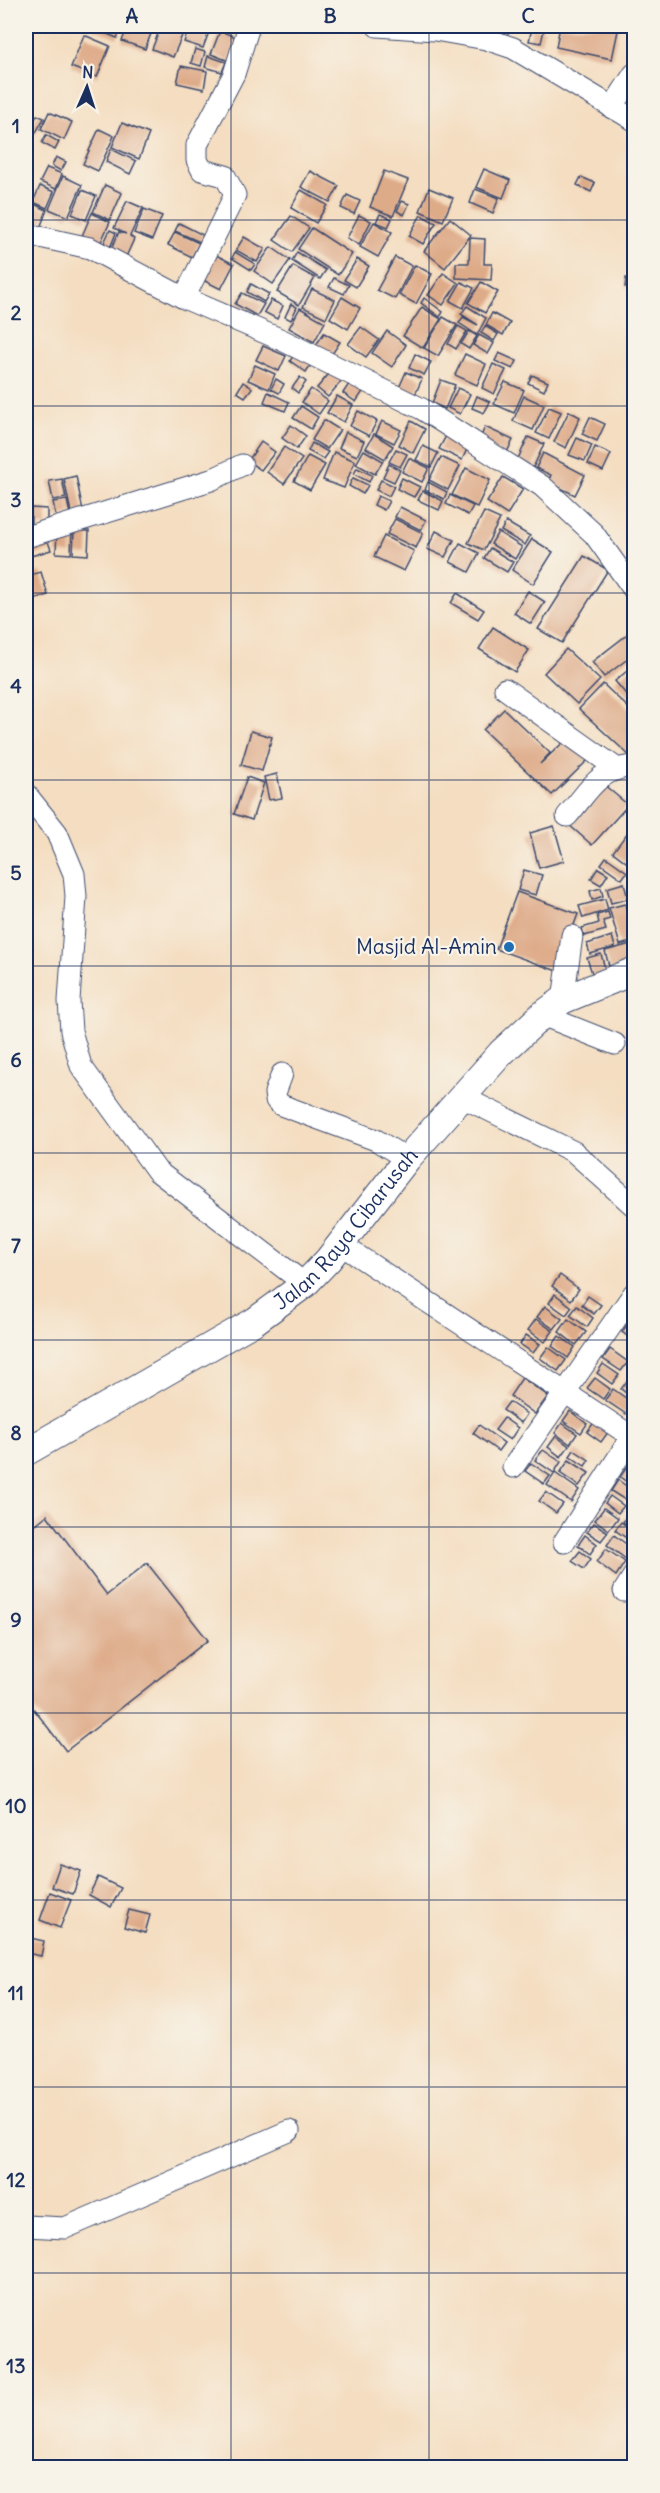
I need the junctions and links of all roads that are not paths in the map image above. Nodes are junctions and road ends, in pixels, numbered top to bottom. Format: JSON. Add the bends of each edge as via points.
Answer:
{"nodes":[{"id":1,"x":249,"y":26,"type":"edge"},
{"id":2,"x":377,"y":26,"type":"edge"},
{"id":3,"x":456,"y":30,"type":"edge"},
{"id":4,"x":634,"y":74,"type":"edge"},
{"id":5,"x":612,"y":108,"type":"junction"},
{"id":6,"x":634,"y":120,"type":"edge"},
{"id":7,"x":26,"y":234,"type":"edge"},
{"id":8,"x":184,"y":298,"type":"junction"},
{"id":9,"x":242,"y":465,"type":"dead end"},
{"id":10,"x":26,"y":537,"type":"edge"},
{"id":11,"x":634,"y":590,"type":"edge"},
{"id":12,"x":505,"y":689,"type":"dead end"},
{"id":13,"x":625,"y":767,"type":"edge"},
{"id":14,"x":26,"y":794,"type":"edge"},
{"id":15,"x":567,"y":816,"type":"dead end"},
{"id":16,"x":572,"y":936,"type":"dead end"},
{"id":17,"x":634,"y":971,"type":"edge"},
{"id":18,"x":552,"y":1007,"type":"junction"},
{"id":19,"x":615,"y":1044,"type":"dead end"},
{"id":20,"x":282,"y":1074,"type":"dead end"},
{"id":21,"x":462,"y":1097,"type":"junction"},
{"id":22,"x":407,"y":1160,"type":"junction"},
{"id":23,"x":634,"y":1206,"type":"edge"},
{"id":24,"x":340,"y":1244,"type":"junction"},
{"id":25,"x":305,"y":1284,"type":"junction"},
{"id":26,"x":634,"y":1293,"type":"edge"},
{"id":27,"x":565,"y":1392,"type":"junction"},
{"id":28,"x":634,"y":1436,"type":"edge"},
{"id":29,"x":26,"y":1452,"type":"edge"},
{"id":30,"x":513,"y":1467,"type":"dead end"},
{"id":31,"x":564,"y":1542,"type":"dead end"},
{"id":32,"x":289,"y":2131,"type":"dead end"},
{"id":33,"x":26,"y":2226,"type":"edge"}],
"edges":[{"from":1,"to":8,"type":"street","via":[[234,74],[197,145],[202,170],[225,176],[235,195]]},
{"from":2,"to":3,"type":"street"},
{"from":3,"to":5,"type":"street","via":[[513,48]]},
{"from":4,"to":5,"type":"street"},
{"from":5,"to":6,"type":"street"},
{"from":7,"to":8,"type":"street","via":[[90,248]]},
{"from":8,"to":11,"type":"street","via":[[282,340],[422,409],[542,486],[594,534]]},
{"from":9,"to":10,"type":"street","via":[[211,480]]},
{"from":12,"to":13,"type":"street"},
{"from":13,"to":15,"type":"street","via":[[603,775]]},
{"from":14,"to":25,"type":"street","via":[[57,833],[74,874],[69,1001],[71,1030],[81,1066],[157,1171]]},
{"from":16,"to":18,"type":"street"},
{"from":17,"to":18,"type":"main road","name":"Jalan Raya Cibarusah"},
{"from":18,"to":19,"type":"street"},
{"from":18,"to":21,"type":"main road","name":"Jalan Raya Cibarusah","via":[[501,1053]]},
{"from":20,"to":22,"type":"street","via":[[275,1093],[281,1105],[376,1140]]},
{"from":21,"to":22,"type":"main road","name":"Jalan Raya Cibarusah"},
{"from":21,"to":23,"type":"street","via":[[574,1152]]},
{"from":22,"to":24,"type":"main road","name":"Jalan Raya Cibarusah"},
{"from":24,"to":25,"type":"main road","name":"Jalan Raya Cibarusah"},
{"from":24,"to":27,"type":"street"},
{"from":25,"to":29,"type":"main road","name":"Jalan Raya Cibarusah","via":[[255,1321]]},
{"from":26,"to":27,"type":"street"},
{"from":27,"to":28,"type":"street"},
{"from":27,"to":30,"type":"street"},
{"from":28,"to":31,"type":"street"},
{"from":32,"to":33,"type":"street","via":[[65,2228]]}]}
